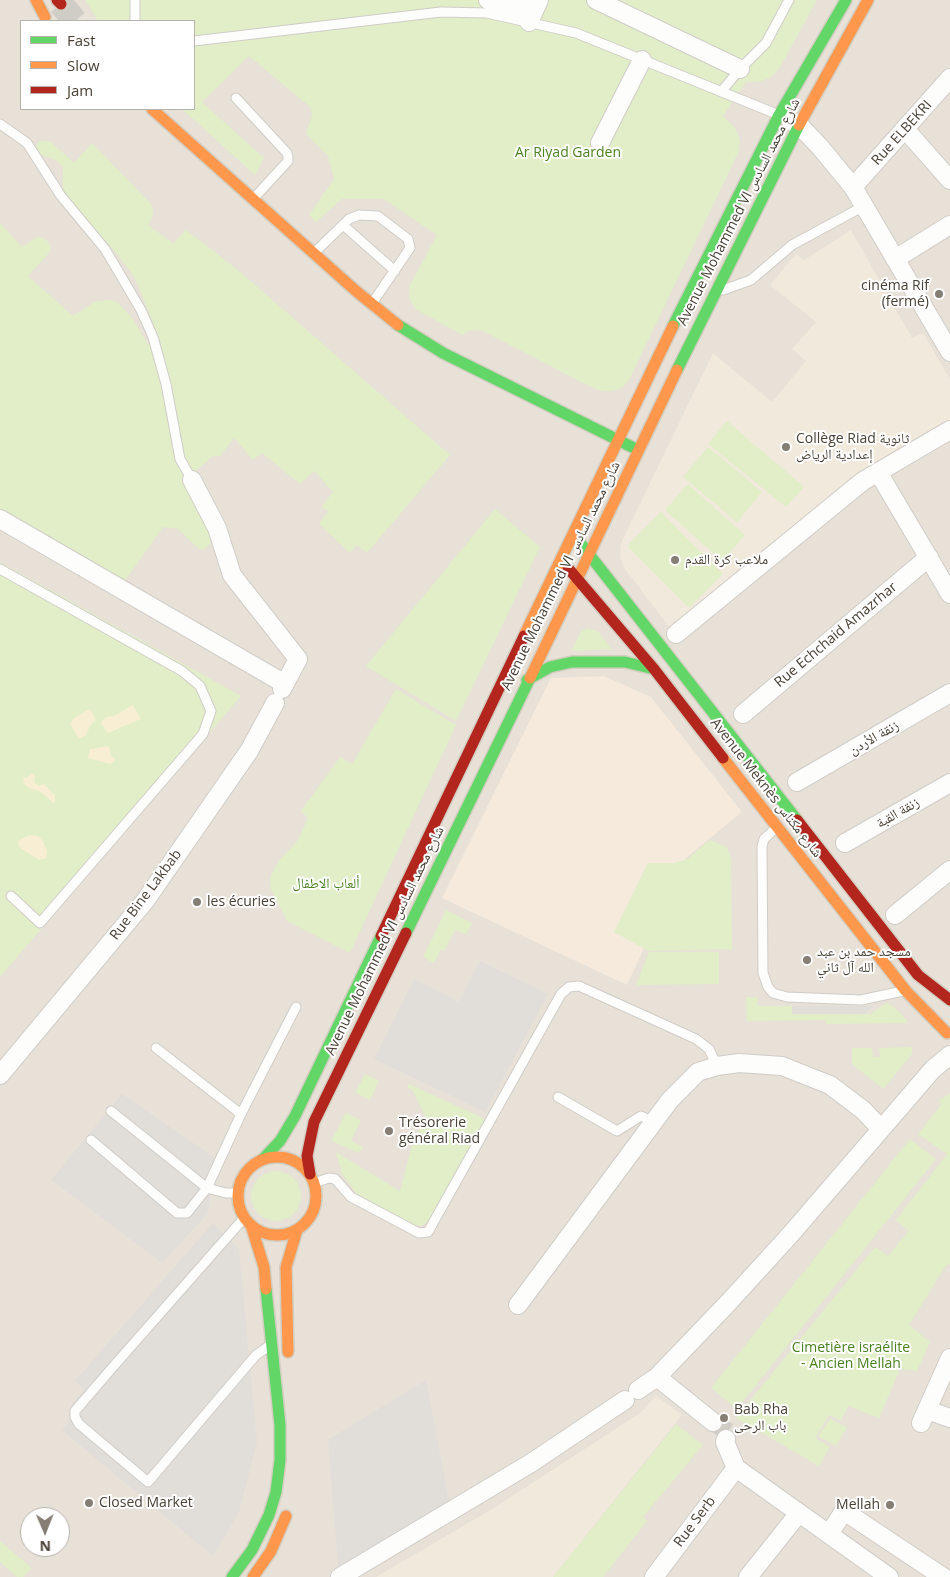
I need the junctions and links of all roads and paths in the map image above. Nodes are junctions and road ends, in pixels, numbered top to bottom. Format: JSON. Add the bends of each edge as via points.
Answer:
{"nodes":[{"id":1,"x":36,"y":0,"type":"edge"},
{"id":2,"x":135,"y":0,"type":"edge"},
{"id":3,"x":537,"y":0,"type":"edge"},
{"id":4,"x":596,"y":0,"type":"edge"},
{"id":5,"x":789,"y":0,"type":"edge"},
{"id":6,"x":846,"y":0,"type":"edge"},
{"id":7,"x":868,"y":0,"type":"edge"},
{"id":8,"x":486,"y":4,"type":"edge"},
{"id":9,"x":45,"y":17,"type":"dead end"},
{"id":10,"x":135,"y":20,"type":"edge"},
{"id":11,"x":529,"y":22,"type":"junction"},
{"id":12,"x":195,"y":41,"type":"edge"},
{"id":13,"x":642,"y":60,"type":"junction"},
{"id":14,"x":740,"y":68,"type":"junction"},
{"id":15,"x":950,"y":78,"type":"edge"},
{"id":16,"x":721,"y":92,"type":"junction"},
{"id":17,"x":236,"y":98,"type":"dead end"},
{"id":18,"x":153,"y":110,"type":"edge"},
{"id":19,"x":779,"y":115,"type":"junction"},
{"id":20,"x":0,"y":124,"type":"edge"},
{"id":21,"x":799,"y":124,"type":"junction"},
{"id":22,"x":905,"y":129,"type":"junction"},
{"id":23,"x":600,"y":143,"type":"dead end"},
{"id":24,"x":950,"y":180,"type":"edge"},
{"id":25,"x":853,"y":187,"type":"junction"},
{"id":26,"x":254,"y":198,"type":"junction"},
{"id":27,"x":864,"y":206,"type":"junction"},
{"id":28,"x":343,"y":225,"type":"junction"},
{"id":29,"x":950,"y":225,"type":"edge"},
{"id":30,"x":314,"y":253,"type":"junction"},
{"id":31,"x":895,"y":260,"type":"junction"},
{"id":32,"x":395,"y":271,"type":"junction"},
{"id":33,"x":716,"y":292,"type":"junction"},
{"id":34,"x":372,"y":304,"type":"junction"},
{"id":35,"x":950,"y":352,"type":"edge"},
{"id":36,"x":950,"y":430,"type":"edge"},
{"id":37,"x":618,"y":440,"type":"junction"},
{"id":38,"x":639,"y":450,"type":"junction"},
{"id":39,"x":878,"y":472,"type":"junction"},
{"id":40,"x":192,"y":480,"type":"joint"},
{"id":41,"x":0,"y":519,"type":"edge"},
{"id":42,"x":573,"y":534,"type":"junction"},
{"id":43,"x":590,"y":555,"type":"junction"},
{"id":44,"x":929,"y":557,"type":"junction"},
{"id":45,"x":561,"y":560,"type":"junction"},
{"id":46,"x":0,"y":569,"type":"edge"},
{"id":47,"x":606,"y":576,"type":"junction"},
{"id":48,"x":578,"y":578,"type":"junction"},
{"id":49,"x":950,"y":594,"type":"edge"},
{"id":50,"x":593,"y":596,"type":"junction"},
{"id":51,"x":676,"y":634,"type":"dead end"},
{"id":52,"x":654,"y":669,"type":"junction"},
{"id":53,"x":527,"y":680,"type":"junction"},
{"id":54,"x":281,"y":692,"type":"junction"},
{"id":55,"x":950,"y":693,"type":"edge"},
{"id":56,"x":743,"y":714,"type":"dead end"},
{"id":57,"x":797,"y":782,"type":"dead end"},
{"id":58,"x":950,"y":783,"type":"edge"},
{"id":59,"x":792,"y":816,"type":"junction"},
{"id":60,"x":778,"y":827,"type":"junction"},
{"id":61,"x":845,"y":843,"type":"dead end"},
{"id":62,"x":950,"y":870,"type":"edge"},
{"id":63,"x":11,"y":896,"type":"dead end"},
{"id":64,"x":895,"y":914,"type":"dead end"},
{"id":65,"x":906,"y":991,"type":"junction"},
{"id":66,"x":950,"y":1000,"type":"edge"},
{"id":67,"x":296,"y":1007,"type":"dead end"},
{"id":68,"x":948,"y":1016,"type":"dead end"},
{"id":69,"x":949,"y":1035,"type":"edge"},
{"id":70,"x":156,"y":1048,"type":"dead end"},
{"id":71,"x":950,"y":1054,"type":"edge"},
{"id":72,"x":717,"y":1066,"type":"junction"},
{"id":73,"x":934,"y":1069,"type":"junction"},
{"id":74,"x":0,"y":1075,"type":"edge"},
{"id":75,"x":558,"y":1097,"type":"dead end"},
{"id":76,"x":112,"y":1111,"type":"dead end"},
{"id":77,"x":242,"y":1114,"type":"junction"},
{"id":78,"x":654,"y":1122,"type":"junction"},
{"id":79,"x":881,"y":1129,"type":"junction"},
{"id":80,"x":91,"y":1140,"type":"dead end"},
{"id":81,"x":263,"y":1160,"type":"junction"},
{"id":82,"x":312,"y":1179,"type":"junction"},
{"id":83,"x":207,"y":1188,"type":"junction"},
{"id":84,"x":238,"y":1192,"type":"junction"},
{"id":85,"x":248,"y":1222,"type":"junction"},
{"id":86,"x":297,"y":1230,"type":"junction"},
{"id":87,"x":518,"y":1305,"type":"dead end"},
{"id":88,"x":271,"y":1345,"type":"junction"},
{"id":89,"x":950,"y":1358,"type":"edge"},
{"id":90,"x":289,"y":1360,"type":"dead end"},
{"id":91,"x":657,"y":1377,"type":"junction"},
{"id":92,"x":950,"y":1418,"type":"edge"},
{"id":93,"x":713,"y":1422,"type":"tunnel mouth"},
{"id":94,"x":726,"y":1438,"type":"tunnel mouth"},
{"id":95,"x":736,"y":1468,"type":"junction"},
{"id":96,"x":289,"y":1504,"type":"dead end"},
{"id":97,"x":799,"y":1512,"type":"junction"},
{"id":98,"x":829,"y":1534,"type":"junction"},
{"id":99,"x":879,"y":1574,"type":"edge"},
{"id":100,"x":232,"y":1577,"type":"edge"},
{"id":101,"x":253,"y":1577,"type":"edge"},
{"id":102,"x":340,"y":1577,"type":"edge"},
{"id":103,"x":654,"y":1577,"type":"edge"},
{"id":104,"x":748,"y":1577,"type":"edge"},
{"id":105,"x":942,"y":1577,"type":"edge"}],
"edges":[{"from":1,"to":9,"type":"main road"},
{"from":2,"to":10,"type":"lane"},
{"from":3,"to":8,"type":"street","via":[[511,9]]},
{"from":3,"to":11,"type":"street"},
{"from":4,"to":14,"type":"street"},
{"from":5,"to":14,"type":"lane","via":[[766,43]]},
{"from":6,"to":19,"type":"main road","name":"Avenue Mohammed VI شارع محمد السادس"},
{"from":7,"to":21,"type":"main road","name":"Avenue Mohammed VI شارع محمد السادس"},
{"from":8,"to":11,"type":"lane"},
{"from":8,"to":12,"type":"lane"},
{"from":11,"to":13,"type":"lane","via":[[576,33]]},
{"from":13,"to":16,"type":"lane"},
{"from":13,"to":23,"type":"street"},
{"from":14,"to":16,"type":"lane"},
{"from":15,"to":22,"type":"street","name":"Rue ELBEKRI"},
{"from":16,"to":19,"type":"lane"},
{"from":17,"to":26,"type":"lane","via":[[288,157],[288,161]]},
{"from":18,"to":26,"type":"main road"},
{"from":19,"to":21,"type":"street"},
{"from":19,"to":37,"type":"main road","name":"Avenue Mohammed VI شارع محمد السادس"},
{"from":20,"to":40,"type":"lane","via":[[27,143],[61,196],[105,249],[141,310],[153,337],[166,384],[180,459]]},
{"from":21,"to":25,"type":"street"},
{"from":21,"to":33,"type":"main road","name":"Avenue Mohammed VI شارع محمد السادس"},
{"from":22,"to":24,"type":"street"},
{"from":22,"to":25,"type":"street","name":"Rue ELBEKRI"},
{"from":25,"to":27,"type":"street"},
{"from":26,"to":30,"type":"main road"},
{"from":27,"to":31,"type":"street"},
{"from":27,"to":33,"type":"lane","via":[[792,245],[751,280]]},
{"from":28,"to":30,"type":"lane"},
{"from":28,"to":32,"type":"lane"},
{"from":28,"to":32,"type":"lane","via":[[354,216],[374,215],[408,239],[410,248]]},
{"from":29,"to":31,"type":"street"},
{"from":30,"to":34,"type":"main road"},
{"from":31,"to":35,"type":"street"},
{"from":32,"to":34,"type":"lane"},
{"from":33,"to":38,"type":"main road","name":"Avenue Mohammed VI شارع محمد السادس"},
{"from":34,"to":37,"type":"main road","via":[[404,330],[443,353]]},
{"from":36,"to":39,"type":"street"},
{"from":37,"to":38,"type":"main road"},
{"from":37,"to":42,"type":"main road","name":"Avenue Mohammed VI شارع محمد السادس"},
{"from":38,"to":43,"type":"main road","name":"Avenue Mohammed VI شارع محمد السادس"},
{"from":39,"to":44,"type":"street"},
{"from":39,"to":51,"type":"street"},
{"from":40,"to":54,"type":"street","name":"Rue Bine Lakbab","via":[[217,528],[232,575],[298,659]]},
{"from":41,"to":54,"type":"street"},
{"from":42,"to":43,"type":"main road","name":"Avenue Meknès شارع مكناس"},
{"from":42,"to":45,"type":"main road","name":"Avenue Mohammed VI شارع محمد السادس"},
{"from":43,"to":47,"type":"main road","name":"Avenue Meknès شارع مكناس"},
{"from":43,"to":48,"type":"main road","name":"Avenue Mohammed VI شارع محمد السادس"},
{"from":44,"to":49,"type":"street"},
{"from":44,"to":56,"type":"street","name":"Rue Echchaid Amazrhar"},
{"from":45,"to":48,"type":"main road","name":"Avenue Meknès شارع مكناس"},
{"from":45,"to":81,"type":"main road","name":"Avenue Mohammed VI شارع محمد السادس","via":[[295,1116],[280,1141]]},
{"from":46,"to":63,"type":"lane","via":[[182,672],[200,686],[211,712],[203,734],[40,923]]},
{"from":47,"to":50,"type":"street"},
{"from":47,"to":59,"type":"main road","name":"Avenue Meknès شارع مكناس"},
{"from":48,"to":50,"type":"main road","name":"Avenue Meknès شارع مكناس"},
{"from":48,"to":53,"type":"main road","name":"Avenue Mohammed VI شارع محمد السادس"},
{"from":50,"to":52,"type":"main road","name":"Avenue Meknès شارع مكناس"},
{"from":52,"to":53,"type":"main road","via":[[609,660],[572,662],[550,667]]},
{"from":52,"to":60,"type":"main road","name":"Avenue Meknès شارع مكناس"},
{"from":53,"to":82,"type":"main road","name":"Avenue Mohammed VI شارع محمد السادس","via":[[314,1122],[307,1156]]},
{"from":54,"to":74,"type":"street","name":"Rue Bine Lakbab","via":[[248,751],[145,901]]},
{"from":55,"to":57,"type":"street","name":"زنقة الأردن"},
{"from":58,"to":61,"type":"street","name":"زنقة القبة"},
{"from":59,"to":60,"type":"lane"},
{"from":59,"to":66,"type":"main road","name":"Avenue Meknès شارع مكناس","via":[[918,975]]},
{"from":60,"to":65,"type":"main road","name":"Avenue Meknès شارع مكناس"},
{"from":60,"to":65,"type":"lane","via":[[764,839],[762,847],[763,973],[768,988],[780,996],[861,1000]]},
{"from":62,"to":64,"type":"street"},
{"from":65,"to":69,"type":"main road","name":"Avenue Meknès شارع مكناس"},
{"from":67,"to":77,"type":"lane"},
{"from":68,"to":69,"type":"main road","via":[[945,1025]]},
{"from":69,"to":73,"type":"street","via":[[937,1056]]},
{"from":70,"to":77,"type":"lane"},
{"from":71,"to":73,"type":"street"},
{"from":72,"to":78,"type":"street","via":[[698,1072],[670,1100]]},
{"from":72,"to":79,"type":"street","via":[[766,1064],[809,1075],[847,1096]]},
{"from":72,"to":82,"type":"lane","via":[[709,1049],[696,1039],[579,986],[569,987],[561,994],[428,1232],[419,1233],[351,1197],[335,1179]]},
{"from":73,"to":79,"type":"street"},
{"from":75,"to":78,"type":"lane","via":[[616,1131],[642,1116]]},
{"from":76,"to":83,"type":"lane"},
{"from":77,"to":83,"type":"lane"},
{"from":78,"to":87,"type":"street"},
{"from":79,"to":91,"type":"street","via":[[790,1235]]},
{"from":80,"to":83,"type":"lane","via":[[177,1213],[187,1213]]},
{"from":81,"to":82,"type":"main road","via":[[289,1159],[301,1165]]},
{"from":81,"to":84,"type":"main road","via":[[246,1172]]},
{"from":82,"to":86,"type":"main road","via":[[317,1193],[315,1206],[310,1218]]},
{"from":83,"to":84,"type":"lane","via":[[226,1193]]},
{"from":84,"to":85,"type":"main road","via":[[238,1200]]},
{"from":85,"to":86,"type":"main road","via":[[273,1235]]},
{"from":85,"to":88,"type":"main road","via":[[264,1267]]},
{"from":85,"to":88,"type":"lane","via":[[227,1237],[101,1380],[75,1411],[75,1417],[79,1424],[148,1482],[256,1355]]},
{"from":86,"to":90,"type":"main road","via":[[286,1267]]},
{"from":88,"to":100,"type":"main road","via":[[280,1425],[276,1492],[252,1550]]},
{"from":89,"to":92,"type":"street","via":[[924,1416]]},
{"from":91,"to":93,"type":"street"},
{"from":91,"to":102,"type":"street","via":[[531,1463]]},
{"from":94,"to":95,"type":"street","via":[[724,1442]]},
{"from":95,"to":97,"type":"street"},
{"from":95,"to":103,"type":"street","name":"Rue Serb"},
{"from":96,"to":101,"type":"main road","via":[[272,1551]]},
{"from":97,"to":98,"type":"street"},
{"from":97,"to":104,"type":"street"},
{"from":98,"to":99,"type":"street"},
{"from":98,"to":105,"type":"street","via":[[844,1511]]}]}
